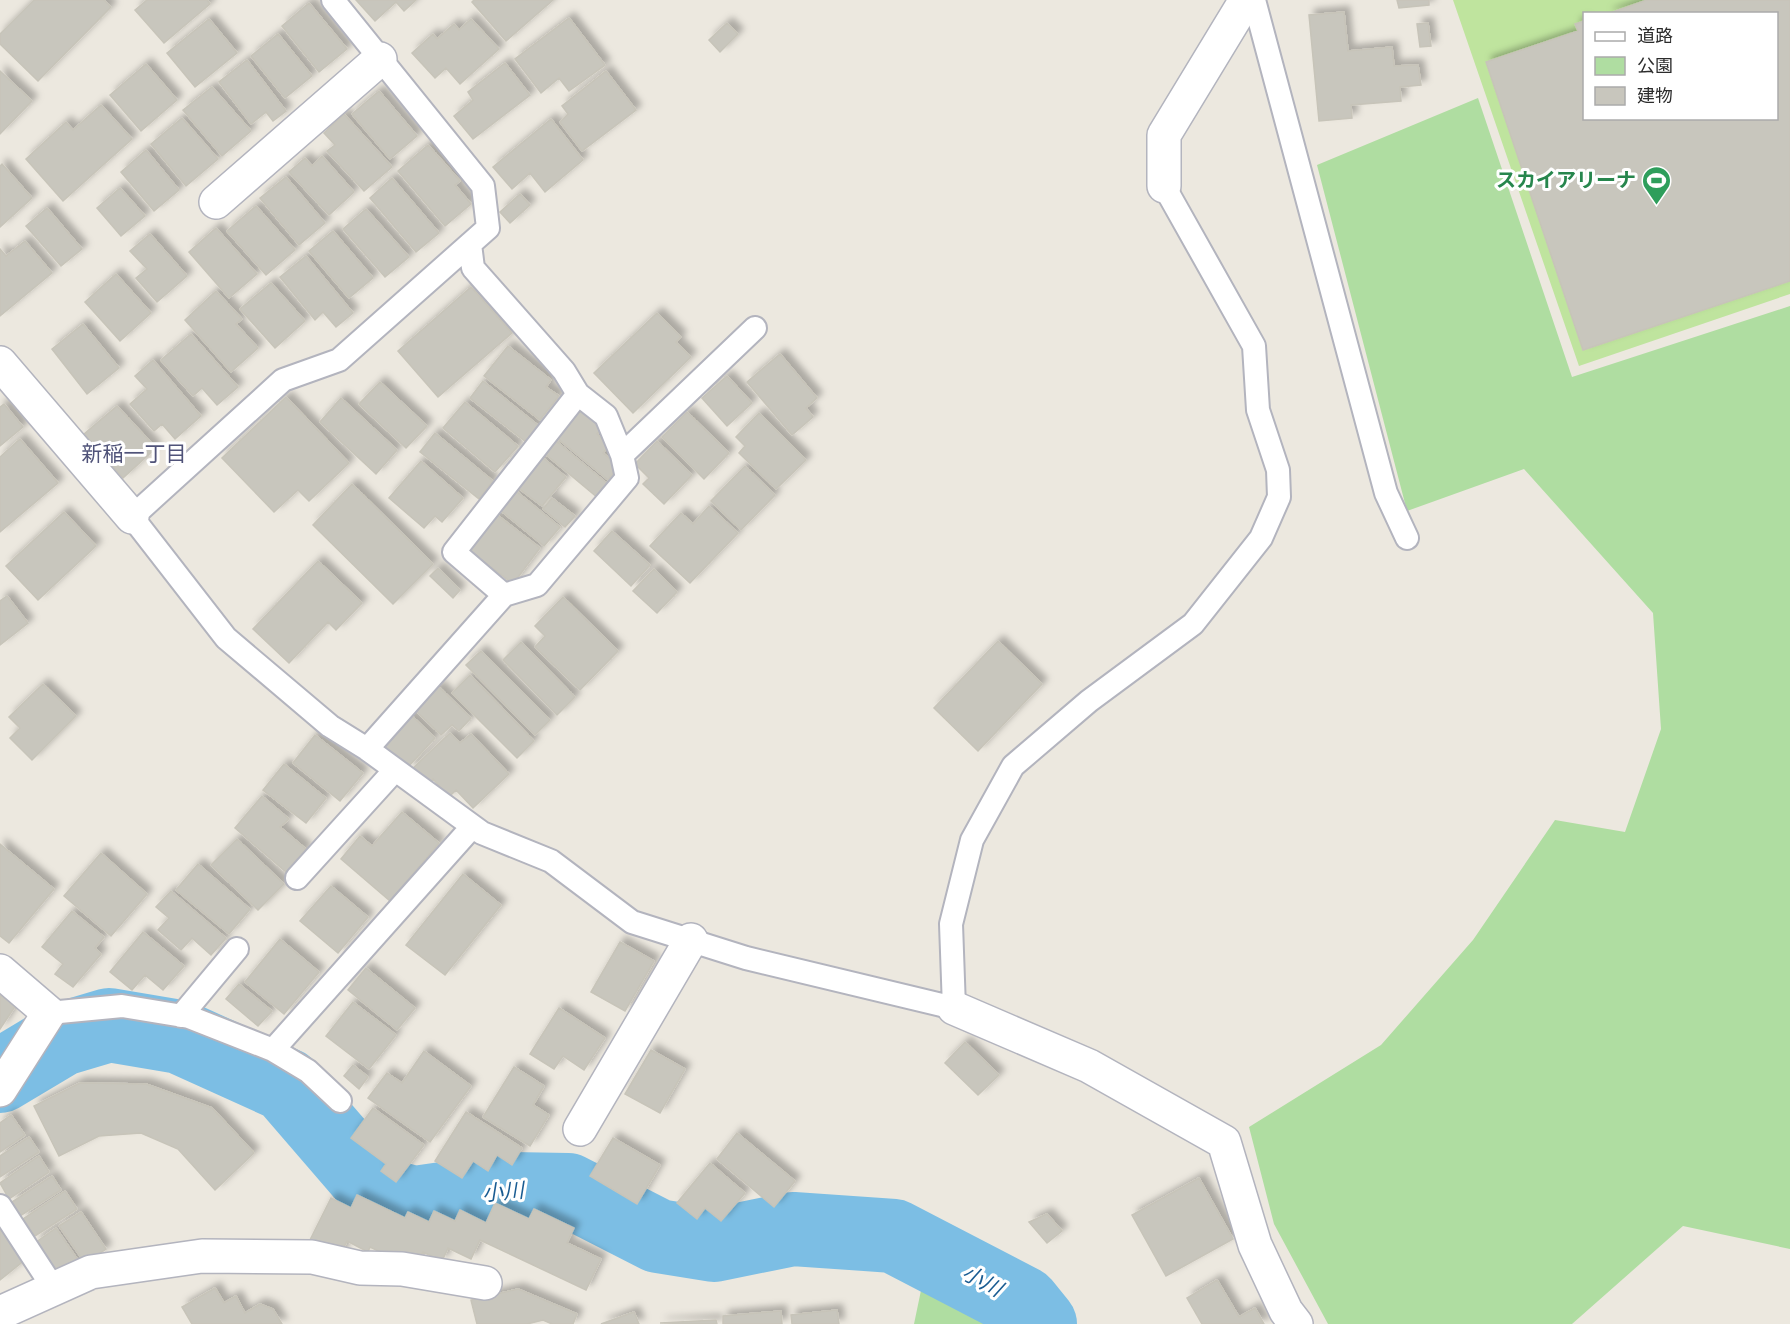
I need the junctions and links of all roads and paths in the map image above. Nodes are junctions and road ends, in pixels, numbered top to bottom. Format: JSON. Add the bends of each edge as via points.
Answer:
{"nodes":[{"id":1,"x":333,"y":0,"type":"edge"},
{"id":2,"x":1246,"y":0,"type":"edge"},
{"id":3,"x":1254,"y":0,"type":"edge"},
{"id":4,"x":380,"y":59,"type":"junction"},
{"id":5,"x":1164,"y":186,"type":"joint"},
{"id":6,"x":216,"y":202,"type":"dead end"},
{"id":7,"x":470,"y":244,"type":"junction"},
{"id":8,"x":754,"y":328,"type":"dead end"},
{"id":9,"x":0,"y":363,"type":"edge"},
{"id":10,"x":578,"y":394,"type":"junction"},
{"id":11,"x":621,"y":455,"type":"junction"},
{"id":12,"x":132,"y":517,"type":"junction"},
{"id":13,"x":1407,"y":538,"type":"dead end"},
{"id":14,"x":504,"y":595,"type":"junction"},
{"id":15,"x":367,"y":749,"type":"junction"},
{"id":16,"x":395,"y":770,"type":"junction"},
{"id":17,"x":472,"y":826,"type":"junction"},
{"id":18,"x":297,"y":878,"type":"dead end"},
{"id":19,"x":691,"y":940,"type":"junction"},
{"id":20,"x":237,"y":949,"type":"dead end"},
{"id":21,"x":0,"y":971,"type":"edge"},
{"id":22,"x":954,"y":1008,"type":"junction"},
{"id":23,"x":49,"y":1013,"type":"junction"},
{"id":24,"x":182,"y":1016,"type":"junction"},
{"id":25,"x":273,"y":1050,"type":"junction"},
{"id":26,"x":12,"y":1066,"type":"edge"},
{"id":27,"x":340,"y":1101,"type":"dead end"},
{"id":28,"x":579,"y":1129,"type":"dead end"},
{"id":29,"x":0,"y":1206,"type":"edge"},
{"id":30,"x":485,"y":1283,"type":"dead end"},
{"id":31,"x":54,"y":1289,"type":"junction"},
{"id":32,"x":0,"y":1313,"type":"edge"},
{"id":33,"x":1296,"y":1324,"type":"edge"}],
"edges":[{"from":1,"to":4,"type":"lane"},
{"from":2,"to":5,"type":"street","via":[[1164,135]]},
{"from":3,"to":13,"type":"lane","via":[[1386,493]]},
{"from":4,"to":6,"type":"street"},
{"from":4,"to":7,"type":"lane","via":[[483,186],[488,228]]},
{"from":5,"to":22,"type":"lane","via":[[1254,346],[1258,410],[1278,470],[1279,497],[1261,538],[1193,624],[1089,701],[1013,766],[972,840],[951,924]]},
{"from":7,"to":10,"type":"lane","via":[[473,268],[564,370]]},
{"from":7,"to":12,"type":"lane","via":[[339,360],[283,380]]},
{"from":8,"to":11,"type":"lane"},
{"from":9,"to":12,"type":"street"},
{"from":10,"to":11,"type":"lane","via":[[606,416]]},
{"from":10,"to":14,"type":"lane","via":[[454,552]]},
{"from":11,"to":14,"type":"lane","via":[[627,478],[612,496],[537,585]]},
{"from":12,"to":15,"type":"lane","via":[[226,638],[330,726]]},
{"from":14,"to":15,"type":"lane"},
{"from":15,"to":16,"type":"lane"},
{"from":16,"to":17,"type":"lane"},
{"from":16,"to":18,"type":"lane"},
{"from":17,"to":19,"type":"lane","via":[[551,861],[632,922]]},
{"from":17,"to":25,"type":"lane"},
{"from":19,"to":22,"type":"lane","via":[[746,958]]},
{"from":19,"to":28,"type":"street"},
{"from":20,"to":24,"type":"lane"},
{"from":21,"to":23,"type":"street"},
{"from":22,"to":33,"type":"street","via":[[1089,1066],[1224,1142],[1255,1245]]},
{"from":23,"to":24,"type":"lane","via":[[122,1006]]},
{"from":23,"to":26,"type":"street"},
{"from":24,"to":25,"type":"lane"},
{"from":25,"to":27,"type":"lane","via":[[308,1071]]},
{"from":29,"to":31,"type":"lane"},
{"from":30,"to":31,"type":"street","via":[[402,1269],[360,1268],[312,1257],[202,1256],[91,1272]]},
{"from":31,"to":32,"type":"street"}]}
